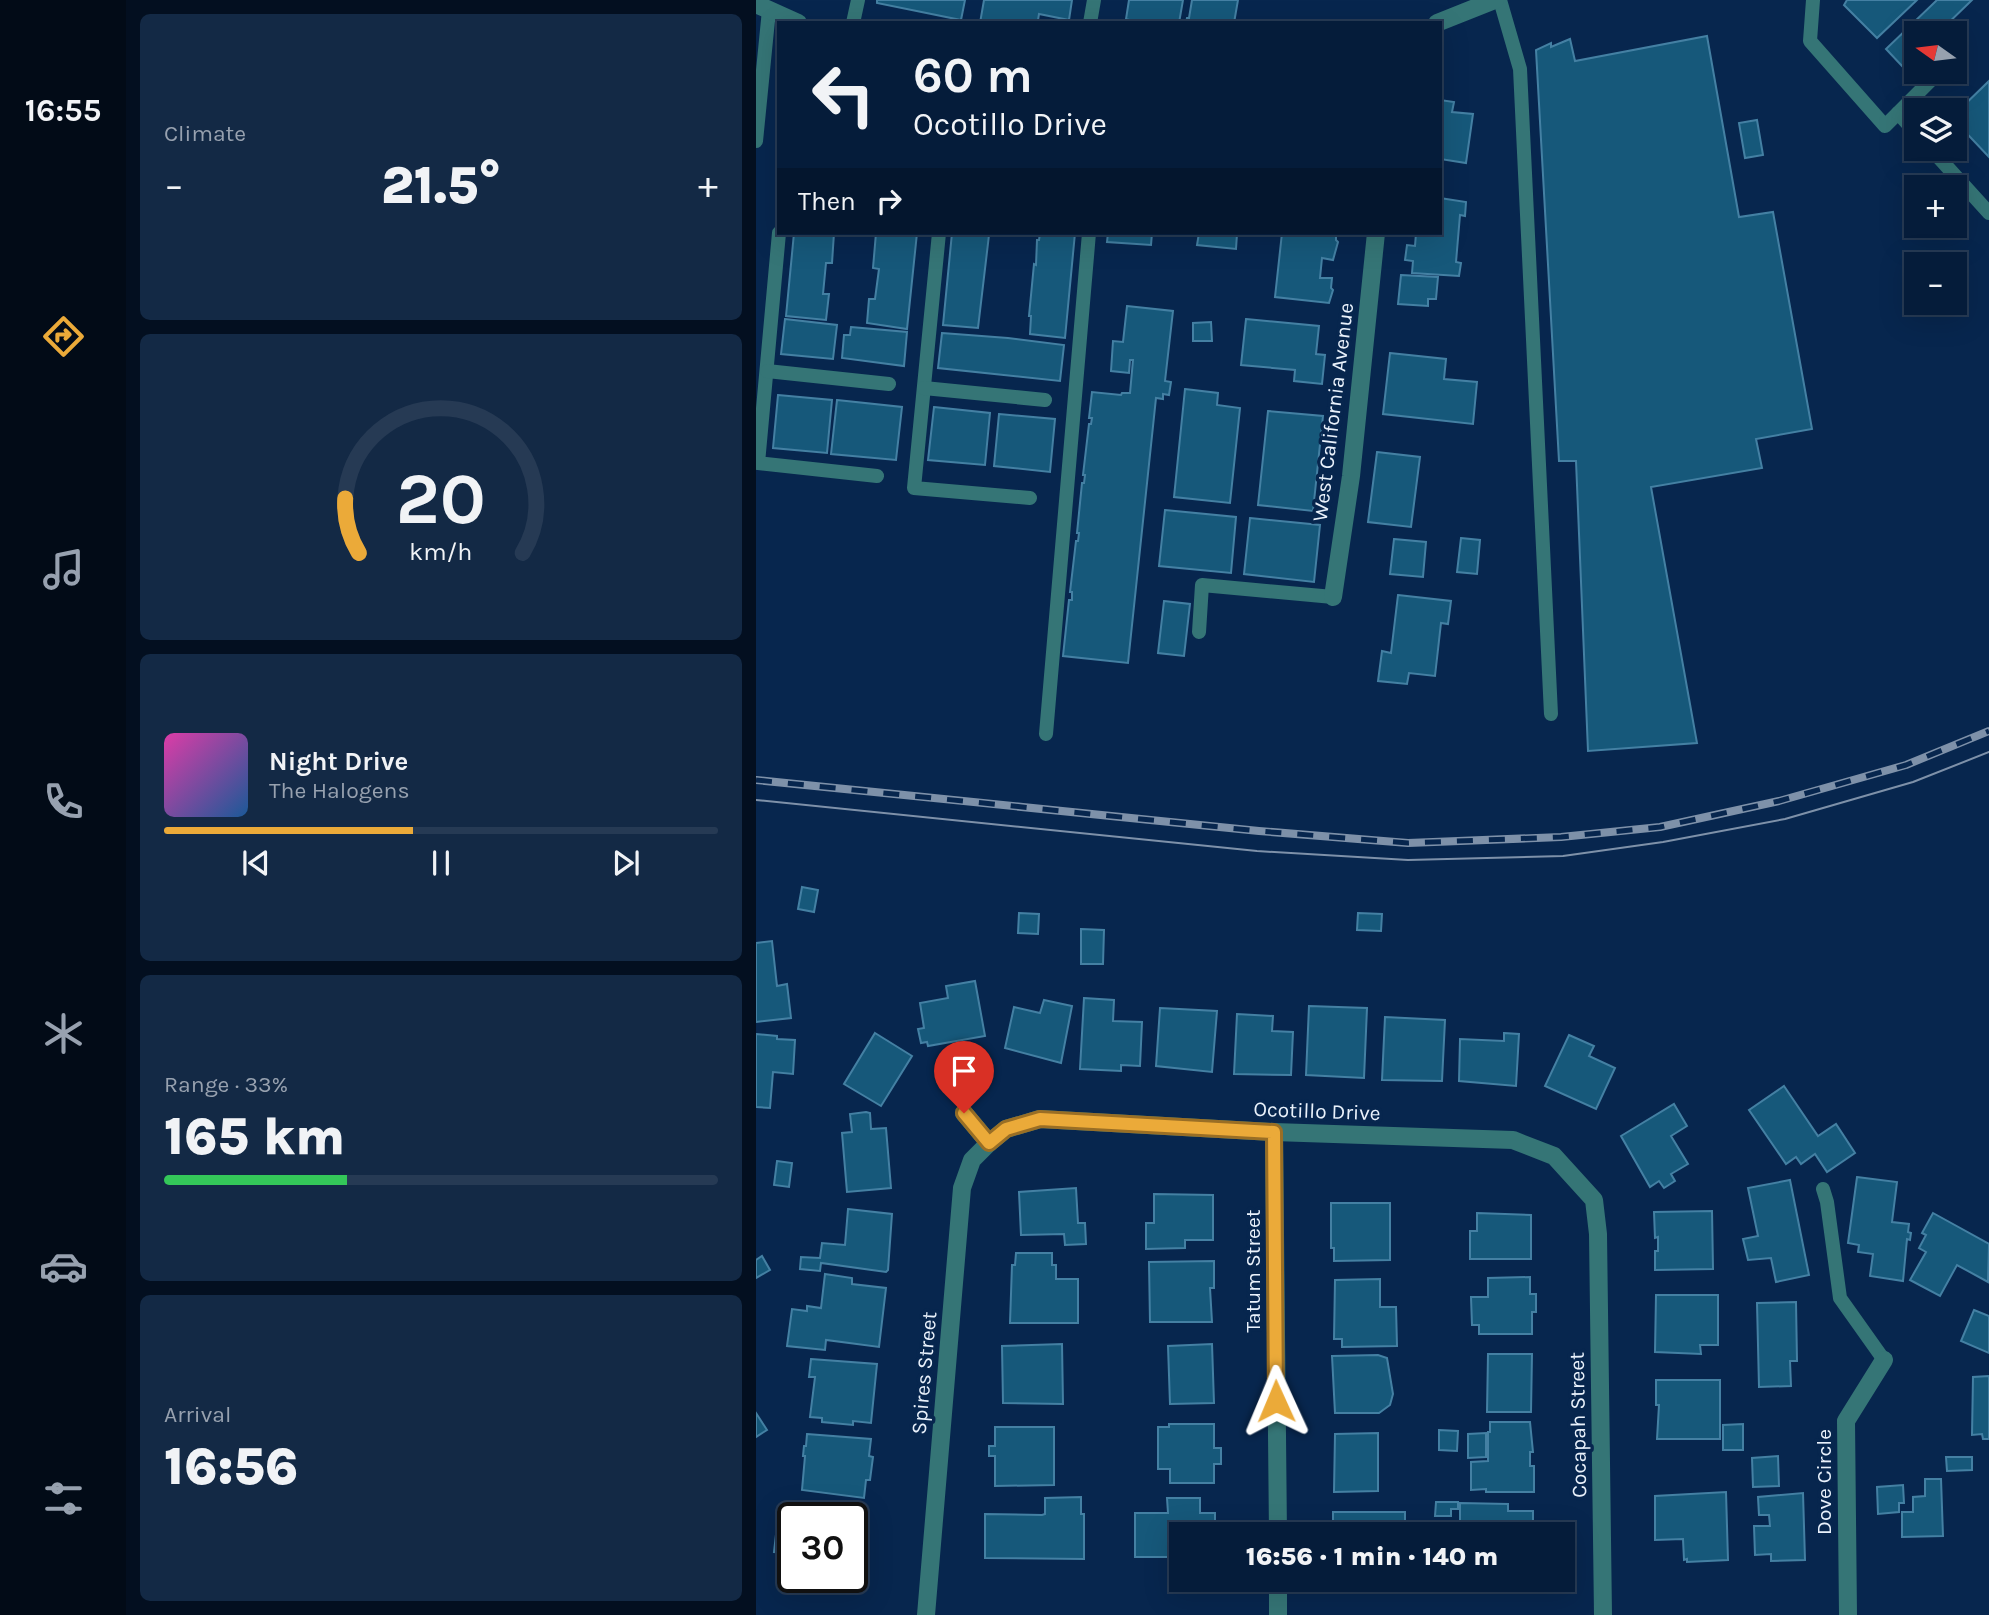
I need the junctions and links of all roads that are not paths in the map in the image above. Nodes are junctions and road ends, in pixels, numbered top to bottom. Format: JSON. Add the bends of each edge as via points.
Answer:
{"nodes":[{"id":1,"x":858,"y":0,"type":"edge"},
{"id":2,"x":1094,"y":0,"type":"edge"},
{"id":3,"x":1498,"y":0,"type":"edge"},
{"id":4,"x":1813,"y":0,"type":"edge"},
{"id":5,"x":762,"y":7,"type":"edge"},
{"id":6,"x":794,"y":21,"type":"edge"},
{"id":7,"x":853,"y":21,"type":"edge"},
{"id":8,"x":1090,"y":21,"type":"edge"},
{"id":9,"x":1442,"y":21,"type":"edge"},
{"id":10,"x":1927,"y":84,"type":"edge"},
{"id":11,"x":1898,"y":113,"type":"junction"},
{"id":12,"x":1904,"y":120,"type":"edge"},
{"id":13,"x":756,"y":141,"type":"edge"},
{"id":14,"x":1942,"y":161,"type":"edge"},
{"id":15,"x":1989,"y":214,"type":"edge"},
{"id":16,"x":779,"y":235,"type":"edge"},
{"id":17,"x":939,"y":235,"type":"edge"},
{"id":18,"x":1089,"y":235,"type":"edge"},
{"id":19,"x":1376,"y":235,"type":"edge"},
{"id":20,"x":767,"y":371,"type":"junction"},
{"id":21,"x":889,"y":384,"type":"dead end"},
{"id":22,"x":924,"y":388,"type":"junction"},
{"id":23,"x":1045,"y":400,"type":"dead end"},
{"id":24,"x":877,"y":476,"type":"dead end"},
{"id":25,"x":1030,"y":498,"type":"dead end"},
{"id":26,"x":1333,"y":597,"type":"joint"},
{"id":27,"x":1199,"y":632,"type":"dead end"},
{"id":28,"x":1551,"y":714,"type":"dead end"},
{"id":29,"x":1045,"y":734,"type":"dead end"},
{"id":30,"x":964,"y":1113,"type":"dead end"},
{"id":31,"x":1274,"y":1132,"type":"junction"},
{"id":32,"x":989,"y":1143,"type":"junction"},
{"id":33,"x":1823,"y":1189,"type":"dead end"},
{"id":34,"x":1598,"y":1234,"type":"joint"},
{"id":35,"x":1884,"y":1360,"type":"joint"},
{"id":36,"x":1278,"y":1522,"type":"edge"},
{"id":37,"x":1278,"y":1592,"type":"edge"},
{"id":38,"x":926,"y":1615,"type":"edge"},
{"id":39,"x":1278,"y":1615,"type":"edge"},
{"id":40,"x":1603,"y":1615,"type":"edge"},
{"id":41,"x":1848,"y":1615,"type":"edge"}],
"edges":[{"from":1,"to":7,"type":"lane"},
{"from":2,"to":8,"type":"lane"},
{"from":3,"to":9,"type":"street"},
{"from":3,"to":28,"type":"lane","via":[[1520,69]]},
{"from":4,"to":11,"type":"lane","via":[[1810,41],[1885,126]]},
{"from":5,"to":6,"type":"street"},
{"from":5,"to":13,"type":"lane"},
{"from":10,"to":11,"type":"lane"},
{"from":11,"to":12,"type":"lane"},
{"from":14,"to":15,"type":"lane"},
{"from":16,"to":20,"type":"lane"},
{"from":17,"to":22,"type":"lane"},
{"from":18,"to":29,"type":"lane"},
{"from":19,"to":26,"type":"street","name":"West California Avenue","via":[[1351,477]]},
{"from":20,"to":21,"type":"lane"},
{"from":20,"to":24,"type":"lane","via":[[758,463]]},
{"from":22,"to":23,"type":"lane"},
{"from":22,"to":25,"type":"lane","via":[[914,488]]},
{"from":26,"to":27,"type":"lane","via":[[1202,585]]},
{"from":30,"to":32,"type":"street"},
{"from":31,"to":32,"type":"street","name":"Ocotillo Drive","via":[[1040,1119],[1006,1129]]},
{"from":31,"to":34,"type":"street","name":"Ocotillo Drive","via":[[1513,1140],[1554,1156],[1594,1200]]},
{"from":31,"to":36,"type":"street","name":"Tatum Street"},
{"from":32,"to":38,"type":"street","name":"Spires Street","via":[[972,1160],[962,1188]]},
{"from":33,"to":35,"type":"lane","via":[[1840,1298]]},
{"from":34,"to":40,"type":"street","name":"Cocapah Street"},
{"from":35,"to":41,"type":"street","name":"Dove Circle","via":[[1846,1421]]},
{"from":37,"to":39,"type":"street"}]}
